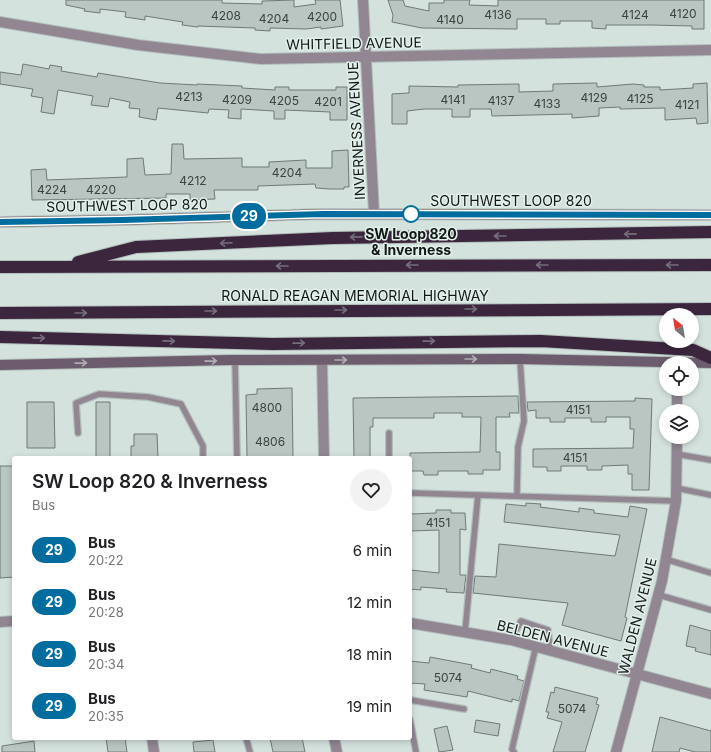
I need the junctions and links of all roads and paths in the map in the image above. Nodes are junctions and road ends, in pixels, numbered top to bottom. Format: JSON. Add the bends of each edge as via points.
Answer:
{"nodes":[{"id":1,"x":363,"y":0,"type":"edge"},
{"id":2,"x":0,"y":22,"type":"edge"},
{"id":3,"x":711,"y":50,"type":"edge"},
{"id":4,"x":367,"y":57,"type":"junction"},
{"id":5,"x":374,"y":214,"type":"junction"},
{"id":6,"x":711,"y":215,"type":"edge"},
{"id":7,"x":0,"y":222,"type":"edge"},
{"id":8,"x":711,"y":232,"type":"edge"},
{"id":9,"x":711,"y":265,"type":"edge"},
{"id":10,"x":0,"y":267,"type":"edge"},
{"id":11,"x":61,"y":267,"type":"junction"},
{"id":12,"x":711,"y":309,"type":"edge"},
{"id":13,"x":0,"y":313,"type":"edge"},
{"id":14,"x":0,"y":337,"type":"edge"},
{"id":15,"x":711,"y":358,"type":"edge"},
{"id":16,"x":520,"y":359,"type":"junction"},
{"id":17,"x":235,"y":360,"type":"junction"},
{"id":18,"x":322,"y":360,"type":"junction"},
{"id":19,"x":659,"y":363,"type":"edge"},
{"id":20,"x":699,"y":363,"type":"edge"},
{"id":21,"x":711,"y":363,"type":"edge"},
{"id":22,"x":0,"y":365,"type":"edge"},
{"id":23,"x":78,"y":433,"type":"dead end"},
{"id":24,"x":389,"y":433,"type":"dead end"},
{"id":25,"x":677,"y":444,"type":"edge"},
{"id":26,"x":676,"y":454,"type":"junction"},
{"id":27,"x":203,"y":456,"type":"edge"},
{"id":28,"x":237,"y":456,"type":"edge"},
{"id":29,"x":324,"y":456,"type":"edge"},
{"id":30,"x":389,"y":456,"type":"edge"},
{"id":31,"x":711,"y":460,"type":"edge"},
{"id":32,"x":676,"y":488,"type":"junction"},
{"id":33,"x":412,"y":493,"type":"edge"},
{"id":34,"x":478,"y":495,"type":"junction"},
{"id":35,"x":517,"y":495,"type":"junction"},
{"id":36,"x":711,"y":496,"type":"edge"},
{"id":37,"x":676,"y":501,"type":"junction"},
{"id":38,"x":665,"y":559,"type":"junction"},
{"id":39,"x":711,"y":573,"type":"edge"},
{"id":40,"x":659,"y":594,"type":"junction"},
{"id":41,"x":711,"y":610,"type":"edge"},
{"id":42,"x":12,"y":621,"type":"edge"},
{"id":43,"x":0,"y":622,"type":"edge"},
{"id":44,"x":412,"y":623,"type":"edge"},
{"id":45,"x":465,"y":632,"type":"junction"},
{"id":46,"x":511,"y":640,"type":"junction"},
{"id":47,"x":536,"y":646,"type":"junction"},
{"id":48,"x":550,"y":650,"type":"junction"},
{"id":49,"x":637,"y":674,"type":"junction"},
{"id":50,"x":711,"y":694,"type":"edge"},
{"id":51,"x":412,"y":700,"type":"edge"},
{"id":52,"x":464,"y":709,"type":"dead end"},
{"id":53,"x":412,"y":731,"type":"edge"},
{"id":54,"x":152,"y":740,"type":"edge"},
{"id":55,"x":247,"y":740,"type":"edge"},
{"id":56,"x":334,"y":740,"type":"edge"},
{"id":57,"x":511,"y":751,"type":"edge"},
{"id":58,"x":154,"y":752,"type":"edge"},
{"id":59,"x":250,"y":752,"type":"edge"},
{"id":60,"x":337,"y":752,"type":"edge"},
{"id":61,"x":416,"y":752,"type":"edge"},
{"id":62,"x":616,"y":752,"type":"edge"}],
"edges":[{"from":1,"to":4,"type":"street","name":"INVERNESS AVENUE"},
{"from":2,"to":4,"type":"street","name":"WHITFIELD AVENUE","via":[[138,45],[260,59]]},
{"from":3,"to":4,"type":"street","name":"WHITFIELD AVENUE"},
{"from":4,"to":5,"type":"street","name":"INVERNESS AVENUE"},
{"from":5,"to":6,"type":"main road","name":"SOUTHWEST LOOP 820"},
{"from":5,"to":7,"type":"main road","name":"SOUTHWEST LOOP 820"},
{"from":8,"to":11,"type":"highway","one_way":true,"via":[[333,238],[136,247]]},
{"from":9,"to":11,"type":"highway","name":"RONALD REAGAN MEMORIAL HIGHWAY","one_way":true},
{"from":10,"to":11,"type":"highway","name":"RONALD REAGAN MEMORIAL HIGHWAY"},
{"from":13,"to":12,"type":"highway","name":"RONALD REAGAN MEMORIAL HIGHWAY","one_way":true},
{"from":14,"to":15,"type":"highway","one_way":true,"via":[[272,344],[540,341],[693,350]]},
{"from":18,"to":16,"type":"main road","one_way":true},
{"from":16,"to":19,"type":"main road"},
{"from":16,"to":35,"type":"lane","via":[[524,421],[518,447]]},
{"from":17,"to":18,"type":"main road"},
{"from":22,"to":17,"type":"main road","one_way":true},
{"from":17,"to":28,"type":"lane"},
{"from":18,"to":29,"type":"street"},
{"from":20,"to":21,"type":"main road"},
{"from":23,"to":27,"type":"lane","via":[[76,403],[99,394],[148,397],[181,404],[203,446]]},
{"from":24,"to":30,"type":"lane"},
{"from":25,"to":26,"type":"street","name":"WALDEN AVENUE"},
{"from":26,"to":31,"type":"lane"},
{"from":26,"to":32,"type":"street","name":"WALDEN AVENUE"},
{"from":32,"to":36,"type":"lane"},
{"from":32,"to":37,"type":"street","name":"WALDEN AVENUE"},
{"from":33,"to":34,"type":"lane"},
{"from":34,"to":35,"type":"lane"},
{"from":34,"to":45,"type":"lane"},
{"from":35,"to":37,"type":"lane"},
{"from":37,"to":38,"type":"street","name":"WALDEN AVENUE"},
{"from":38,"to":39,"type":"lane"},
{"from":38,"to":40,"type":"street","name":"WALDEN AVENUE"},
{"from":40,"to":41,"type":"lane"},
{"from":40,"to":49,"type":"street","name":"WALDEN AVENUE"},
{"from":42,"to":43,"type":"street"},
{"from":44,"to":45,"type":"street","name":"BELDEN AVENUE"},
{"from":45,"to":46,"type":"street","name":"BELDEN AVENUE"},
{"from":46,"to":47,"type":"street","name":"BELDEN AVENUE"},
{"from":46,"to":48,"type":"lane","via":[[521,621],[548,630]]},
{"from":47,"to":48,"type":"street","name":"BELDEN AVENUE"},
{"from":47,"to":57,"type":"lane"},
{"from":48,"to":49,"type":"street","name":"BELDEN AVENUE"},
{"from":49,"to":50,"type":"street","name":"BELDEN AVENUE"},
{"from":49,"to":62,"type":"street","name":"WALDEN AVENUE"},
{"from":51,"to":52,"type":"lane"},
{"from":53,"to":61,"type":"lane"},
{"from":54,"to":58,"type":"street"},
{"from":55,"to":59,"type":"lane"},
{"from":56,"to":60,"type":"street"}]}
